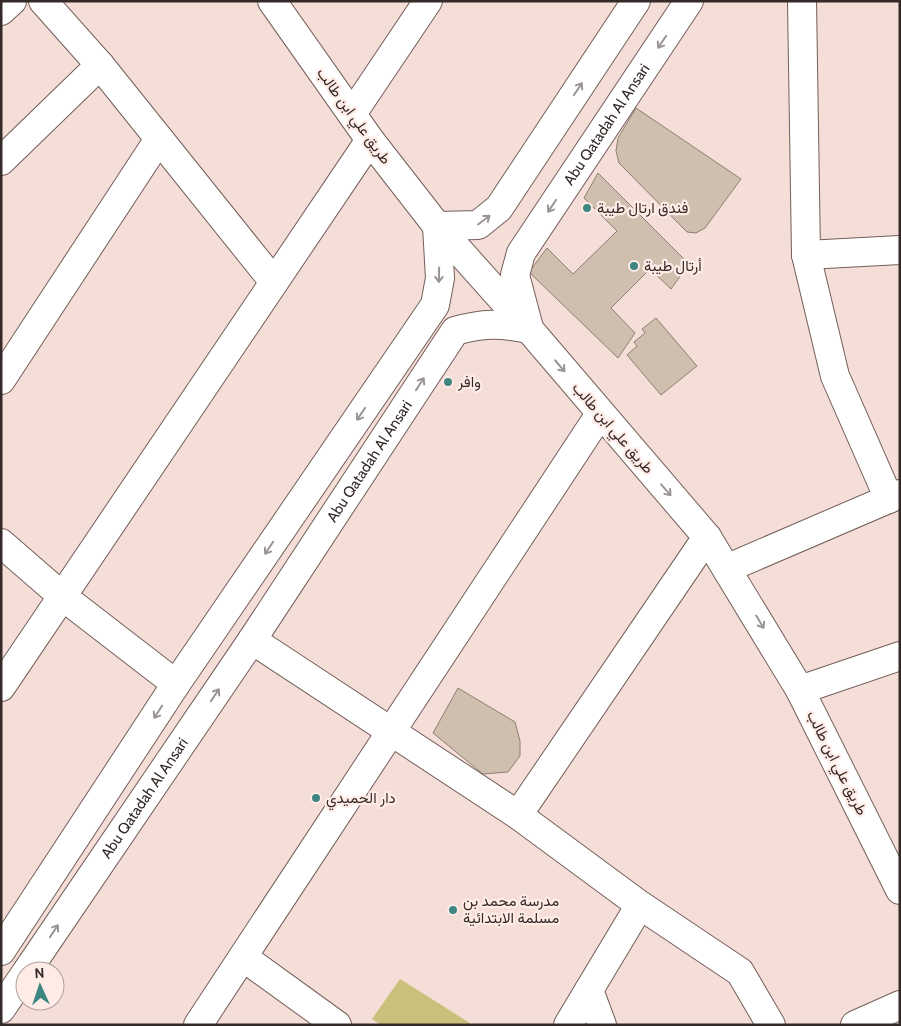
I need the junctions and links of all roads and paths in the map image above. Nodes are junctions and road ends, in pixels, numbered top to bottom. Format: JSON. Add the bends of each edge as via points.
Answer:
{"nodes":[{"id":1,"x":12,"y":1,"type":"edge"},
{"id":2,"x":42,"y":1,"type":"edge"},
{"id":3,"x":272,"y":1,"type":"edge"},
{"id":4,"x":428,"y":1,"type":"edge"},
{"id":5,"x":636,"y":1,"type":"edge"},
{"id":6,"x":689,"y":1,"type":"edge"},
{"id":7,"x":802,"y":1,"type":"edge"},
{"id":8,"x":1,"y":11,"type":"edge"},
{"id":9,"x":100,"y":65,"type":"junction"},
{"id":10,"x":352,"y":114,"type":"junction"},
{"id":11,"x":159,"y":139,"type":"junction"},
{"id":12,"x":370,"y":140,"type":"junction"},
{"id":13,"x":1,"y":161,"type":"edge"},
{"id":14,"x":437,"y":226,"type":"junction"},
{"id":15,"x":900,"y":250,"type":"edge"},
{"id":16,"x":806,"y":255,"type":"junction"},
{"id":17,"x":274,"y":282,"type":"junction"},
{"id":18,"x":529,"y":329,"type":"junction"},
{"id":19,"x":1,"y":380,"type":"edge"},
{"id":20,"x":600,"y":414,"type":"junction"},
{"id":21,"x":894,"y":496,"type":"edge"},
{"id":22,"x":707,"y":537,"type":"junction"},
{"id":23,"x":1,"y":543,"type":"edge"},
{"id":24,"x":728,"y":568,"type":"junction"},
{"id":25,"x":62,"y":596,"type":"junction"},
{"id":26,"x":252,"y":640,"type":"junction"},
{"id":27,"x":900,"y":656,"type":"edge"},
{"id":28,"x":176,"y":684,"type":"junction"},
{"id":29,"x":1,"y":687,"type":"edge"},
{"id":30,"x":800,"y":690,"type":"junction"},
{"id":31,"x":392,"y":730,"type":"junction"},
{"id":32,"x":518,"y":815,"type":"junction"},
{"id":33,"x":894,"y":858,"type":"edge"},
{"id":34,"x":900,"y":890,"type":"edge"},
{"id":35,"x":640,"y":905,"type":"junction"},
{"id":36,"x":1,"y":951,"type":"edge"},
{"id":37,"x":243,"y":957,"type":"junction"},
{"id":38,"x":33,"y":961,"type":"edge"},
{"id":39,"x":15,"y":988,"type":"edge"},
{"id":40,"x":589,"y":990,"type":"junction"},
{"id":41,"x":900,"y":1006,"type":"edge"},
{"id":42,"x":1,"y":1009,"type":"edge"},
{"id":43,"x":198,"y":1025,"type":"edge"},
{"id":44,"x":337,"y":1025,"type":"edge"},
{"id":45,"x":568,"y":1025,"type":"edge"},
{"id":46,"x":602,"y":1025,"type":"edge"},
{"id":47,"x":771,"y":1025,"type":"edge"},
{"id":48,"x":855,"y":1025,"type":"edge"}],
"edges":[{"from":1,"to":8,"type":"street"},
{"from":2,"to":9,"type":"street"},
{"from":3,"to":10,"type":"street","name":"طريق علي ابن طالب"},
{"from":4,"to":10,"type":"street"},
{"from":14,"to":5,"type":"street","one_way":true,"via":[[478,225],[499,208]]},
{"from":6,"to":18,"type":"street","name":"Abu Qatadah Al Ansari","one_way":true,"via":[[521,253],[515,275]]},
{"from":7,"to":16,"type":"street"},
{"from":9,"to":11,"type":"street"},
{"from":9,"to":13,"type":"street"},
{"from":10,"to":12,"type":"street","name":"طريق علي ابن طالب"},
{"from":11,"to":17,"type":"street"},
{"from":11,"to":19,"type":"street"},
{"from":12,"to":14,"type":"street","name":"طريق علي ابن طالب"},
{"from":12,"to":17,"type":"street"},
{"from":14,"to":18,"type":"street","name":"طريق علي ابن طالب"},
{"from":14,"to":28,"type":"street","one_way":true,"via":[[440,278],[435,305]]},
{"from":15,"to":16,"type":"street"},
{"from":16,"to":21,"type":"street","via":[[835,376]]},
{"from":17,"to":25,"type":"street"},
{"from":18,"to":20,"type":"street","name":"طريق علي ابن طالب","one_way":true},
{"from":26,"to":18,"type":"street","name":"Abu Qatadah Al Ansari","one_way":true,"via":[[455,331],[481,324],[507,324]]},
{"from":20,"to":22,"type":"street","name":"طريق علي ابن طالب","one_way":true},
{"from":20,"to":31,"type":"street"},
{"from":21,"to":24,"type":"street"},
{"from":22,"to":24,"type":"street","name":"طريق علي ابن طالب"},
{"from":22,"to":32,"type":"street"},
{"from":23,"to":25,"type":"street"},
{"from":24,"to":30,"type":"street","name":"طريق علي ابن طالب","one_way":true},
{"from":25,"to":28,"type":"street"},
{"from":25,"to":29,"type":"street"},
{"from":26,"to":31,"type":"street"},
{"from":38,"to":26,"type":"street","name":"Abu Qatadah Al Ansari","one_way":true},
{"from":27,"to":30,"type":"street"},
{"from":28,"to":36,"type":"street","one_way":true},
{"from":30,"to":33,"type":"street","name":"طريق علي ابن طالب"},
{"from":31,"to":32,"type":"street"},
{"from":31,"to":37,"type":"street"},
{"from":32,"to":35,"type":"street"},
{"from":33,"to":34,"type":"street","name":"طريق علي ابن طالب"},
{"from":35,"to":40,"type":"street"},
{"from":35,"to":47,"type":"street","via":[[740,972]]},
{"from":37,"to":43,"type":"street"},
{"from":37,"to":44,"type":"street"},
{"from":39,"to":42,"type":"street","name":"Abu Qatadah Al Ansari"},
{"from":40,"to":45,"type":"street"},
{"from":40,"to":46,"type":"street"},
{"from":41,"to":48,"type":"street"}]}
